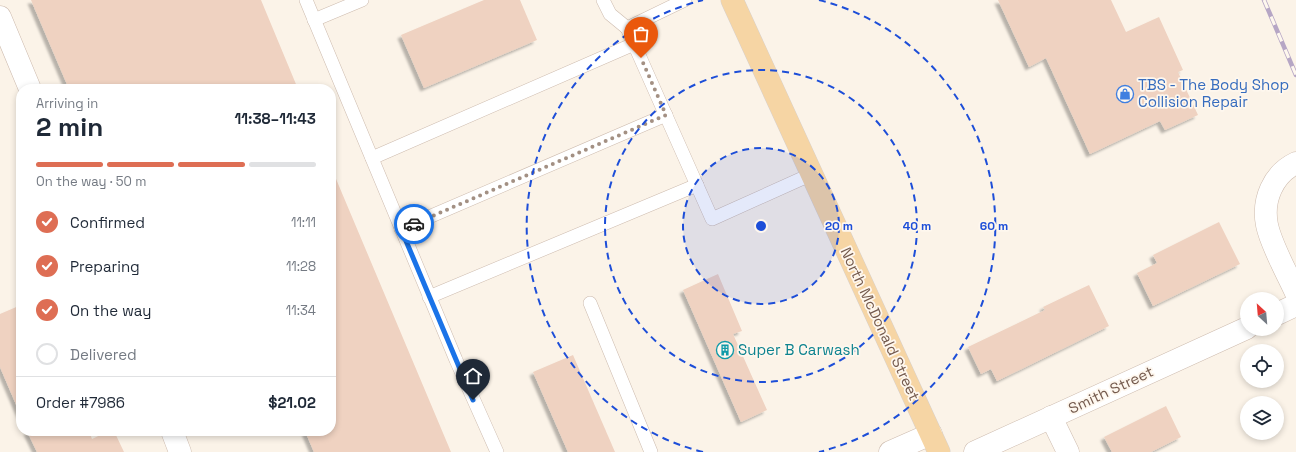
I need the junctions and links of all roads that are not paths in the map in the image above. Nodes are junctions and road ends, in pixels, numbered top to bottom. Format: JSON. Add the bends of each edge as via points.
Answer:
{"nodes":[{"id":1,"x":306,"y":0,"type":"edge"},
{"id":2,"x":362,"y":0,"type":"edge"},
{"id":3,"x":603,"y":0,"type":"edge"},
{"id":4,"x":685,"y":0,"type":"edge"},
{"id":5,"x":732,"y":0,"type":"edge"},
{"id":6,"x":0,"y":17,"type":"edge"},
{"id":7,"x":314,"y":20,"type":"junction"},
{"id":8,"x":627,"y":28,"type":"junction"},
{"id":9,"x":634,"y":44,"type":"junction"},
{"id":10,"x":28,"y":84,"type":"edge"},
{"id":11,"x":666,"y":115,"type":"junction"},
{"id":12,"x":372,"y":158,"type":"junction"},
{"id":13,"x":1296,"y":163,"type":"edge"},
{"id":14,"x":812,"y":174,"type":"junction"},
{"id":15,"x":697,"y":185,"type":"junction"},
{"id":16,"x":401,"y":229,"type":"junction"},
{"id":17,"x":1296,"y":293,"type":"edge"},
{"id":18,"x":429,"y":297,"type":"junction"},
{"id":19,"x":590,"y":303,"type":"dead end"},
{"id":20,"x":1296,"y":305,"type":"edge"},
{"id":21,"x":1284,"y":311,"type":"edge"},
{"id":22,"x":1240,"y":331,"type":"edge"},
{"id":23,"x":1051,"y":417,"type":"junction"},
{"id":24,"x":174,"y":436,"type":"edge"},
{"id":25,"x":935,"y":443,"type":"edge"},
{"id":26,"x":180,"y":452,"type":"edge"},
{"id":27,"x":497,"y":452,"type":"edge"},
{"id":28,"x":651,"y":452,"type":"edge"},
{"id":29,"x":890,"y":452,"type":"edge"},
{"id":30,"x":975,"y":452,"type":"edge"},
{"id":31,"x":1068,"y":452,"type":"edge"}],
"edges":[{"from":1,"to":7,"type":"lane"},
{"from":2,"to":7,"type":"lane"},
{"from":3,"to":8,"type":"lane","via":[[610,14]]},
{"from":4,"to":8,"type":"lane"},
{"from":5,"to":14,"type":"main road","name":"North McDonald Street"},
{"from":6,"to":10,"type":"street"},
{"from":7,"to":12,"type":"lane"},
{"from":8,"to":9,"type":"lane"},
{"from":9,"to":11,"type":"lane"},
{"from":9,"to":12,"type":"lane"},
{"from":11,"to":15,"type":"lane"},
{"from":11,"to":16,"type":"lane"},
{"from":12,"to":16,"type":"lane"},
{"from":13,"to":17,"type":"street","via":[[1283,172],[1272,185],[1266,214],[1273,242]]},
{"from":14,"to":15,"type":"lane","via":[[712,219]]},
{"from":14,"to":25,"type":"main road","name":"North McDonald Street"},
{"from":15,"to":18,"type":"lane"},
{"from":16,"to":18,"type":"lane"},
{"from":18,"to":27,"type":"lane"},
{"from":19,"to":28,"type":"lane"},
{"from":20,"to":21,"type":"street"},
{"from":22,"to":23,"type":"street","name":"Smith Street"},
{"from":23,"to":30,"type":"street","name":"Smith Street"},
{"from":23,"to":31,"type":"street"},
{"from":24,"to":26,"type":"street"},
{"from":25,"to":29,"type":"street"}]}
